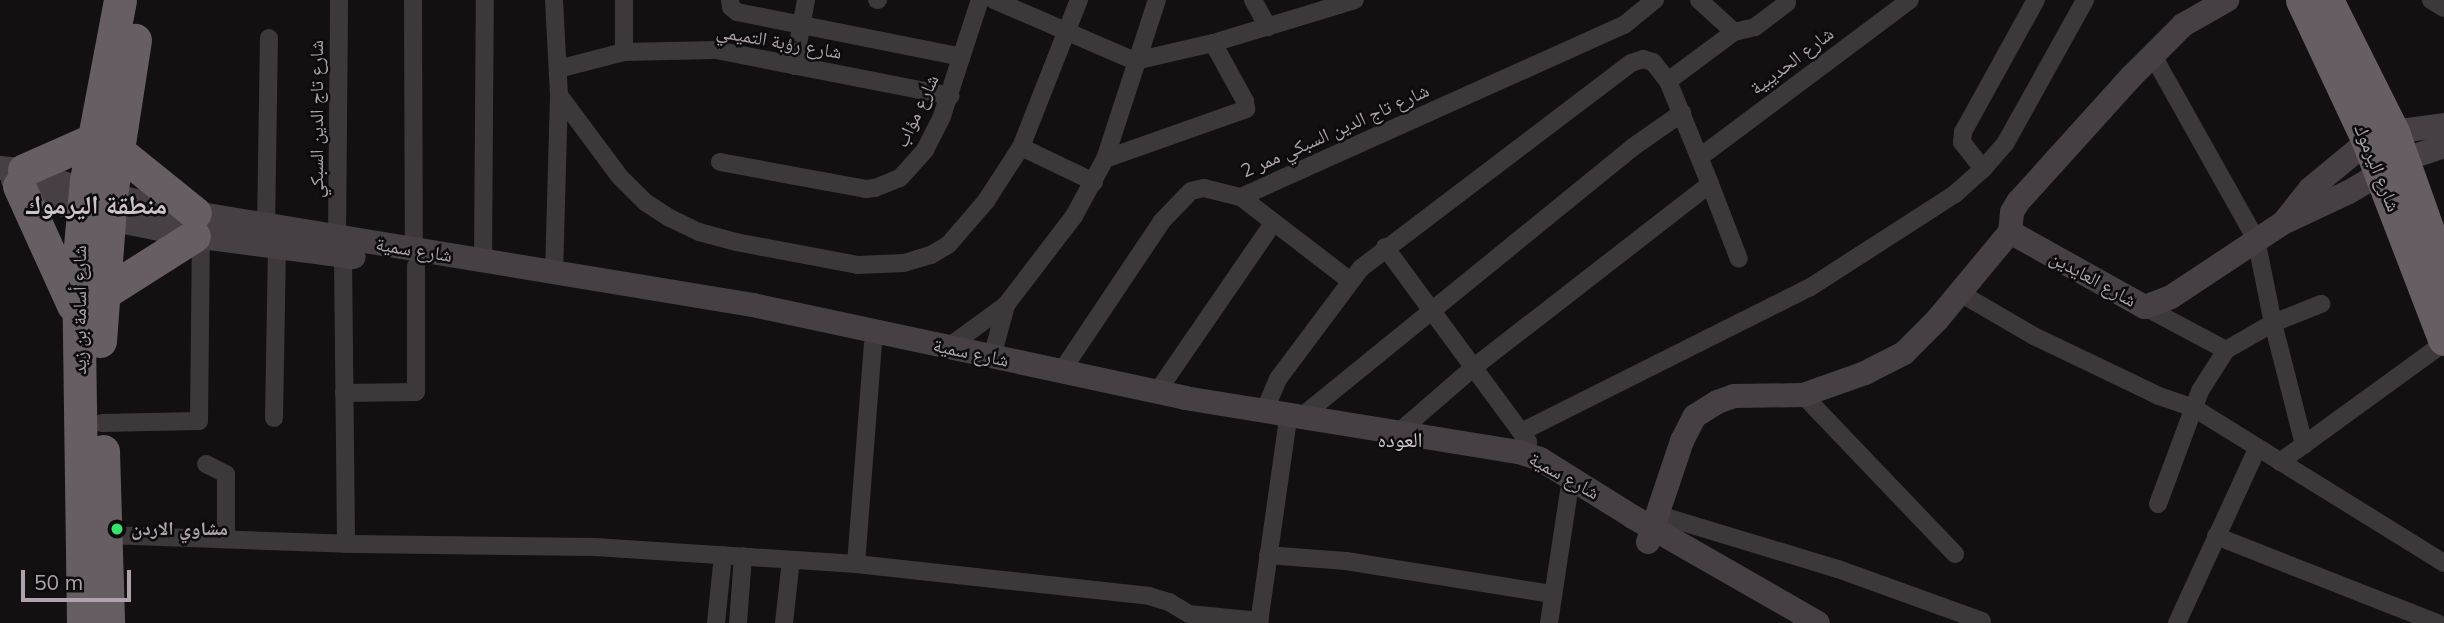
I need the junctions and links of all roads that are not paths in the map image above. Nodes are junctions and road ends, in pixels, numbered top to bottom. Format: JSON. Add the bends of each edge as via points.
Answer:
{"nodes":[{"id":1,"x":120,"y":0,"type":"edge"},
{"id":2,"x":143,"y":0,"type":"edge"},
{"id":3,"x":339,"y":0,"type":"edge"},
{"id":4,"x":413,"y":0,"type":"edge"},
{"id":5,"x":485,"y":0,"type":"edge"},
{"id":6,"x":554,"y":0,"type":"edge"},
{"id":7,"x":624,"y":0,"type":"edge"},
{"id":8,"x":730,"y":0,"type":"edge"},
{"id":9,"x":806,"y":0,"type":"edge"},
{"id":10,"x":980,"y":0,"type":"edge"},
{"id":11,"x":993,"y":0,"type":"edge"},
{"id":12,"x":1079,"y":0,"type":"edge"},
{"id":13,"x":1157,"y":0,"type":"edge"},
{"id":14,"x":1253,"y":0,"type":"edge"},
{"id":15,"x":1355,"y":0,"type":"edge"},
{"id":16,"x":1654,"y":0,"type":"edge"},
{"id":17,"x":1699,"y":0,"type":"edge"},
{"id":18,"x":1910,"y":0,"type":"edge"},
{"id":19,"x":2036,"y":0,"type":"edge"},
{"id":20,"x":2085,"y":0,"type":"edge"},
{"id":21,"x":2227,"y":0,"type":"edge"},
{"id":22,"x":2302,"y":0,"type":"edge"},
{"id":23,"x":2327,"y":0,"type":"edge"},
{"id":24,"x":2431,"y":0,"type":"edge"},
{"id":25,"x":1787,"y":3,"type":"dead end"},
{"id":26,"x":2444,"y":8,"type":"edge"},
{"id":27,"x":802,"y":25,"type":"junction"},
{"id":28,"x":1268,"y":27,"type":"junction"},
{"id":29,"x":1067,"y":30,"type":"junction"},
{"id":30,"x":1734,"y":33,"type":"junction"},
{"id":31,"x":269,"y":37,"type":"dead end"},
{"id":32,"x":1213,"y":43,"type":"junction"},
{"id":33,"x":624,"y":52,"type":"junction"},
{"id":34,"x":2152,"y":54,"type":"junction"},
{"id":35,"x":962,"y":57,"type":"junction"},
{"id":36,"x":1135,"y":61,"type":"junction"},
{"id":37,"x":794,"y":66,"type":"junction"},
{"id":38,"x":558,"y":69,"type":"junction"},
{"id":39,"x":1668,"y":80,"type":"junction"},
{"id":40,"x":559,"y":95,"type":"junction"},
{"id":41,"x":951,"y":96,"type":"junction"},
{"id":42,"x":1682,"y":113,"type":"junction"},
{"id":43,"x":2444,"y":125,"type":"edge"},
{"id":44,"x":105,"y":145,"type":"junction"},
{"id":45,"x":2444,"y":146,"type":"edge"},
{"id":46,"x":1021,"y":147,"type":"junction"},
{"id":47,"x":1700,"y":157,"type":"junction"},
{"id":48,"x":2378,"y":157,"type":"junction"},
{"id":49,"x":1105,"y":159,"type":"junction"},
{"id":50,"x":720,"y":162,"type":"dead end"},
{"id":51,"x":1983,"y":169,"type":"junction"},
{"id":52,"x":11,"y":173,"type":"edge"},
{"id":53,"x":1094,"y":182,"type":"junction"},
{"id":54,"x":1710,"y":184,"type":"junction"},
{"id":55,"x":1241,"y":197,"type":"junction"},
{"id":56,"x":96,"y":204,"type":"junction"},
{"id":57,"x":2434,"y":217,"type":"edge"},
{"id":58,"x":1274,"y":222,"type":"junction"},
{"id":59,"x":2283,"y":223,"type":"junction"},
{"id":60,"x":197,"y":229,"type":"junction"},
{"id":61,"x":2010,"y":232,"type":"junction"},
{"id":62,"x":271,"y":237,"type":"junction"},
{"id":63,"x":2256,"y":239,"type":"junction"},
{"id":64,"x":340,"y":247,"type":"junction"},
{"id":65,"x":1385,"y":247,"type":"junction"},
{"id":66,"x":415,"y":258,"type":"junction"},
{"id":67,"x":1740,"y":259,"type":"dead end"},
{"id":68,"x":483,"y":261,"type":"junction"},
{"id":69,"x":554,"y":272,"type":"junction"},
{"id":70,"x":2444,"y":275,"type":"edge"},
{"id":71,"x":1349,"y":280,"type":"junction"},
{"id":72,"x":1960,"y":293,"type":"junction"},
{"id":73,"x":2320,"y":304,"type":"dead end"},
{"id":74,"x":89,"y":305,"type":"junction"},
{"id":75,"x":1006,"y":305,"type":"junction"},
{"id":76,"x":2145,"y":307,"type":"junction"},
{"id":77,"x":1432,"y":309,"type":"junction"},
{"id":78,"x":2273,"y":323,"type":"junction"},
{"id":79,"x":2444,"y":341,"type":"edge"},
{"id":80,"x":873,"y":344,"type":"junction"},
{"id":81,"x":947,"y":348,"type":"junction"},
{"id":82,"x":2226,"y":350,"type":"junction"},
{"id":83,"x":992,"y":357,"type":"junction"},
{"id":84,"x":1474,"y":367,"type":"junction"},
{"id":85,"x":1061,"y":372,"type":"junction"},
{"id":86,"x":1157,"y":392,"type":"junction"},
{"id":87,"x":344,"y":393,"type":"junction"},
{"id":88,"x":1803,"y":395,"type":"junction"},
{"id":89,"x":2194,"y":408,"type":"junction"},
{"id":90,"x":1264,"y":412,"type":"junction"},
{"id":91,"x":274,"y":418,"type":"dead end"},
{"id":92,"x":1294,"y":422,"type":"junction"},
{"id":93,"x":102,"y":423,"type":"junction"},
{"id":94,"x":1399,"y":432,"type":"junction"},
{"id":95,"x":1521,"y":432,"type":"junction"},
{"id":96,"x":2304,"y":445,"type":"junction"},
{"id":97,"x":2257,"y":449,"type":"junction"},
{"id":98,"x":1541,"y":458,"type":"junction"},
{"id":99,"x":2280,"y":462,"type":"junction"},
{"id":100,"x":206,"y":464,"type":"dead end"},
{"id":101,"x":1569,"y":490,"type":"junction"},
{"id":102,"x":2158,"y":504,"type":"dead end"},
{"id":103,"x":1654,"y":529,"type":"junction"},
{"id":104,"x":107,"y":534,"type":"junction"},
{"id":105,"x":2216,"y":536,"type":"junction"},
{"id":106,"x":226,"y":538,"type":"junction"},
{"id":107,"x":346,"y":544,"type":"junction"},
{"id":108,"x":1955,"y":554,"type":"dead end"},
{"id":109,"x":723,"y":555,"type":"junction"},
{"id":110,"x":1269,"y":555,"type":"junction"},
{"id":111,"x":743,"y":556,"type":"junction"},
{"id":112,"x":791,"y":560,"type":"junction"},
{"id":113,"x":856,"y":564,"type":"junction"},
{"id":114,"x":2444,"y":564,"type":"edge"},
{"id":115,"x":1553,"y":594,"type":"junction"},
{"id":116,"x":1982,"y":621,"type":"dead end"},
{"id":117,"x":1259,"y":622,"type":"edge"},
{"id":118,"x":83,"y":623,"type":"edge"},
{"id":119,"x":108,"y":623,"type":"edge"},
{"id":120,"x":716,"y":623,"type":"edge"},
{"id":121,"x":738,"y":623,"type":"edge"},
{"id":122,"x":784,"y":623,"type":"edge"},
{"id":123,"x":1551,"y":623,"type":"edge"},
{"id":124,"x":1793,"y":623,"type":"edge"},
{"id":125,"x":1818,"y":623,"type":"edge"},
{"id":126,"x":2177,"y":623,"type":"edge"},
{"id":127,"x":2437,"y":623,"type":"edge"}],
"edges":[{"from":1,"to":44,"type":"highway","name":"شارع أسامة بن زيد"},
{"from":2,"to":44,"type":"highway","name":"شارع أسامة بن زيد"},
{"from":3,"to":64,"type":"street","name":"شارع تاج الدين السبكي"},
{"from":4,"to":66,"type":"street"},
{"from":5,"to":68,"type":"street"},
{"from":6,"to":38,"type":"street"},
{"from":7,"to":33,"type":"street"},
{"from":8,"to":27,"type":"street","via":[[737,12]]},
{"from":9,"to":27,"type":"street"},
{"from":10,"to":35,"type":"street","name":"شارع مؤاب"},
{"from":11,"to":29,"type":"street"},
{"from":12,"to":29,"type":"street"},
{"from":13,"to":36,"type":"street"},
{"from":14,"to":28,"type":"street"},
{"from":15,"to":28,"type":"street"},
{"from":16,"to":55,"type":"street","name":"شارع تاج الدين السبكي ممر 2","via":[[1624,25]]},
{"from":17,"to":30,"type":"street"},
{"from":18,"to":47,"type":"street","name":"شارع الحديبية"},
{"from":19,"to":51,"type":"street","via":[[1962,132],[1962,142]]},
{"from":20,"to":51,"type":"street","via":[[2005,144]]},
{"from":21,"to":34,"type":"street","via":[[2183,25]]},
{"from":22,"to":48,"type":"highway","name":"شارع اليرموك"},
{"from":23,"to":48,"type":"highway","name":"شارع اليرموك"},
{"from":24,"to":26,"type":"street"},
{"from":25,"to":30,"type":"street","via":[[1755,27]]},
{"from":27,"to":35,"type":"street"},
{"from":27,"to":37,"type":"street"},
{"from":28,"to":32,"type":"street"},
{"from":29,"to":36,"type":"street"},
{"from":29,"to":46,"type":"street"},
{"from":30,"to":39,"type":"street"},
{"from":31,"to":62,"type":"street"},
{"from":32,"to":36,"type":"street"},
{"from":32,"to":49,"type":"street","via":[[1246,109]]},
{"from":33,"to":37,"type":"street","name":"شارع رؤبة التميمي","via":[[716,50]]},
{"from":33,"to":38,"type":"street","name":"شارع رؤبة التميمي"},
{"from":34,"to":61,"type":"street","via":[[2018,202]]},
{"from":34,"to":63,"type":"street"},
{"from":35,"to":41,"type":"street","name":"شارع مؤاب"},
{"from":36,"to":49,"type":"street"},
{"from":37,"to":41,"type":"street","name":"شارع رؤبة التميمي"},
{"from":38,"to":40,"type":"street"},
{"from":39,"to":42,"type":"street"},
{"from":39,"to":65,"type":"street","via":[[1648,59],[1631,63]]},
{"from":40,"to":46,"type":"street","via":[[620,177],[670,218],[736,242],[858,265],[904,263],[950,244],[986,201]]},
{"from":40,"to":69,"type":"street"},
{"from":41,"to":50,"type":"street","name":"شارع مؤاب","via":[[911,169],[875,188]]},
{"from":42,"to":47,"type":"street"},
{"from":42,"to":77,"type":"street"},
{"from":43,"to":48,"type":"street"},
{"from":44,"to":52,"type":"highway"},
{"from":44,"to":56,"type":"highway","name":"شارع أسامة بن زيد"},
{"from":44,"to":60,"type":"highway"},
{"from":45,"to":48,"type":"street"},
{"from":46,"to":53,"type":"street"},
{"from":47,"to":54,"type":"street"},
{"from":48,"to":57,"type":"highway","name":"شارع اليرموك"},
{"from":48,"to":59,"type":"street","name":"شارع العايدين"},
{"from":48,"to":59,"type":"street","name":"شارع العايدين","via":[[2303,196]]},
{"from":48,"to":79,"type":"highway","name":"شارع اليرموك"},
{"from":49,"to":53,"type":"street"},
{"from":51,"to":95,"type":"street","via":[[1915,222],[1809,288]]},
{"from":52,"to":56,"type":"street","name":"شارع سمية"},
{"from":52,"to":74,"type":"highway"},
{"from":53,"to":75,"type":"street","via":[[1060,236]]},
{"from":54,"to":67,"type":"street"},
{"from":54,"to":84,"type":"street"},
{"from":55,"to":58,"type":"street"},
{"from":55,"to":85,"type":"street","name":"شارع تاج الدين السبكي ممر 2","via":[[1198,188],[1174,205]]},
{"from":56,"to":60,"type":"street","name":"شارع سمية"},
{"from":56,"to":74,"type":"highway","name":"شارع أسامة بن زيد"},
{"from":57,"to":70,"type":"highway","name":"شارع اليرموك"},
{"from":58,"to":71,"type":"street"},
{"from":58,"to":86,"type":"street"},
{"from":59,"to":63,"type":"street","name":"شارع العايدين"},
{"from":60,"to":62,"type":"street","name":"شارع سمية"},
{"from":60,"to":74,"type":"highway"},
{"from":60,"to":93,"type":"street","via":[[199,421]]},
{"from":61,"to":72,"type":"street"},
{"from":61,"to":76,"type":"street","name":"شارع العايدين"},
{"from":62,"to":64,"type":"street","name":"شارع سمية"},
{"from":62,"to":91,"type":"street"},
{"from":63,"to":76,"type":"street","name":"شارع العايدين","via":[[2171,297]]},
{"from":63,"to":78,"type":"street"},
{"from":64,"to":66,"type":"street","name":"شارع سمية"},
{"from":64,"to":87,"type":"street","name":"شارع تاج الدين السبكي"},
{"from":65,"to":71,"type":"street"},
{"from":65,"to":77,"type":"street"},
{"from":66,"to":68,"type":"street","name":"شارع سمية"},
{"from":66,"to":80,"type":"street","name":"شارع سمية","via":[[723,311]]},
{"from":66,"to":87,"type":"street","via":[[416,392]]},
{"from":68,"to":69,"type":"street","name":"شارع سمية"},
{"from":69,"to":81,"type":"street","name":"شارع سمية","via":[[753,305]]},
{"from":71,"to":90,"type":"street","via":[[1278,379]]},
{"from":72,"to":88,"type":"street","via":[[1896,359]]},
{"from":72,"to":89,"type":"street","via":[[2034,335],[2159,396]]},
{"from":73,"to":78,"type":"street"},
{"from":74,"to":93,"type":"highway","name":"شارع أسامة بن زيد"},
{"from":74,"to":118,"type":"highway","name":"شارع أسامة بن زيد"},
{"from":75,"to":81,"type":"street"},
{"from":75,"to":83,"type":"street"},
{"from":76,"to":82,"type":"street"},
{"from":77,"to":84,"type":"street"},
{"from":77,"to":92,"type":"street"},
{"from":78,"to":82,"type":"street"},
{"from":78,"to":96,"type":"street"},
{"from":79,"to":96,"type":"street"},
{"from":80,"to":92,"type":"street","name":"شارع سمية","via":[[1089,391]]},
{"from":80,"to":113,"type":"street"},
{"from":81,"to":83,"type":"street","name":"شارع سمية"},
{"from":82,"to":89,"type":"street","via":[[2209,372]]},
{"from":83,"to":85,"type":"street","name":"شارع سمية"},
{"from":84,"to":94,"type":"street"},
{"from":84,"to":95,"type":"street"},
{"from":85,"to":86,"type":"street","name":"شارع سمية"},
{"from":86,"to":90,"type":"street","name":"شارع سمية"},
{"from":87,"to":107,"type":"street","name":"شارع تاج الدين السبكي"},
{"from":88,"to":103,"type":"street","via":[[1734,396],[1695,416],[1682,441]]},
{"from":88,"to":108,"type":"street"},
{"from":89,"to":97,"type":"street"},
{"from":89,"to":102,"type":"street"},
{"from":90,"to":92,"type":"street","name":"شارع سمية"},
{"from":92,"to":94,"type":"street","name":"شارع سمية"},
{"from":92,"to":101,"type":"street","name":"شارع سمية","via":[[1494,457],[1532,469]]},
{"from":92,"to":110,"type":"street"},
{"from":93,"to":104,"type":"highway","name":"شارع أسامة بن زيد"},
{"from":94,"to":98,"type":"street","name":"شارع سمية"},
{"from":95,"to":98,"type":"street"},
{"from":96,"to":99,"type":"street"},
{"from":97,"to":99,"type":"street"},
{"from":97,"to":105,"type":"street"},
{"from":98,"to":103,"type":"street","name":"شارع سمية"},
{"from":99,"to":114,"type":"street"},
{"from":100,"to":106,"type":"street","via":[[226,474]]},
{"from":101,"to":103,"type":"street","name":"شارع سمية"},
{"from":101,"to":115,"type":"street"},
{"from":103,"to":116,"type":"street","via":[[1838,569]]},
{"from":103,"to":124,"type":"street","name":"شارع سمية"},
{"from":103,"to":125,"type":"street","name":"شارع سمية"},
{"from":104,"to":106,"type":"street"},
{"from":104,"to":119,"type":"highway","name":"شارع أسامة بن زيد"},
{"from":105,"to":126,"type":"street"},
{"from":105,"to":127,"type":"street"},
{"from":106,"to":107,"type":"street"},
{"from":107,"to":109,"type":"street","via":[[574,547]]},
{"from":109,"to":111,"type":"street"},
{"from":109,"to":120,"type":"street"},
{"from":110,"to":115,"type":"street","via":[[1346,561]]},
{"from":110,"to":117,"type":"street"},
{"from":111,"to":112,"type":"street"},
{"from":111,"to":121,"type":"street"},
{"from":112,"to":113,"type":"street"},
{"from":112,"to":122,"type":"street"},
{"from":113,"to":117,"type":"street","via":[[1149,596],[1189,614]]},
{"from":115,"to":123,"type":"street"}]}
